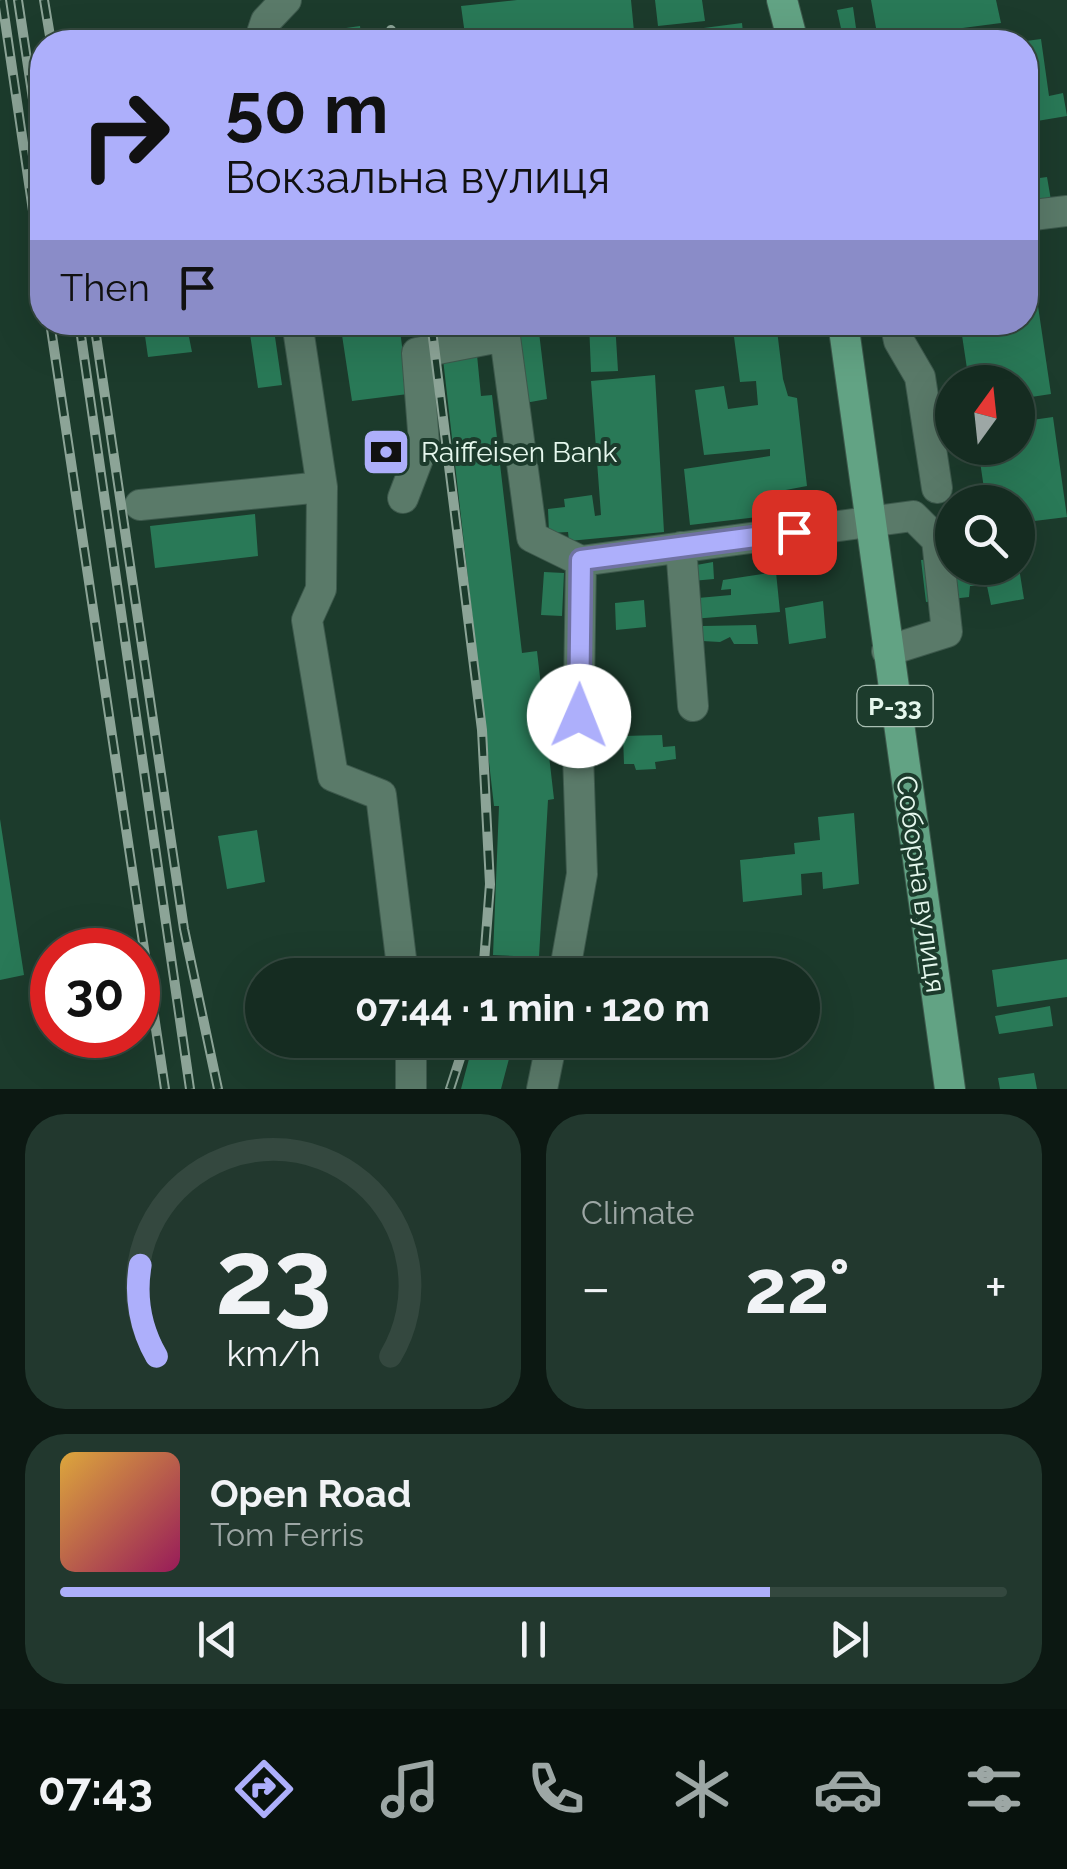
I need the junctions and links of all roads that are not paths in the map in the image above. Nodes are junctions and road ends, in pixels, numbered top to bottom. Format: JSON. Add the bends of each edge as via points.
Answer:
{"nodes":[{"id":1,"x":286,"y":0,"type":"edge"},
{"id":2,"x":782,"y":0,"type":"edge"},
{"id":3,"x":263,"y":30,"type":"edge"},
{"id":4,"x":790,"y":30,"type":"edge"},
{"id":5,"x":1067,"y":211,"type":"edge"},
{"id":6,"x":1038,"y":214,"type":"edge"},
{"id":7,"x":299,"y":335,"type":"edge"},
{"id":8,"x":482,"y":335,"type":"edge"},
{"id":9,"x":505,"y":335,"type":"edge"},
{"id":10,"x":844,"y":335,"type":"edge"},
{"id":11,"x":898,"y":335,"type":"edge"},
{"id":12,"x":936,"y":485,"type":"edge"},
{"id":13,"x":322,"y":487,"type":"junction"},
{"id":14,"x":403,"y":498,"type":"dead end"},
{"id":15,"x":140,"y":505,"type":"dead end"},
{"id":16,"x":868,"y":522,"type":"junction"},
{"id":17,"x":681,"y":547,"type":"junction"},
{"id":18,"x":581,"y":560,"type":"junction"},
{"id":19,"x":887,"y":651,"type":"junction"},
{"id":20,"x":692,"y":706,"type":"dead end"},
{"id":21,"x":401,"y":958,"type":"edge"},
{"id":22,"x":567,"y":958,"type":"edge"},
{"id":23,"x":411,"y":1058,"type":"edge"},
{"id":24,"x":548,"y":1058,"type":"edge"},
{"id":25,"x":411,"y":1089,"type":"edge"},
{"id":26,"x":542,"y":1089,"type":"edge"},
{"id":27,"x":950,"y":1089,"type":"edge"}],
"edges":[{"from":1,"to":3,"type":"street"},
{"from":2,"to":4,"type":"main road"},
{"from":5,"to":6,"type":"street"},
{"from":7,"to":13,"type":"street"},
{"from":8,"to":14,"type":"street","via":[[417,353],[424,443]]},
{"from":9,"to":18,"type":"street","via":[[532,537]]},
{"from":10,"to":16,"type":"main road","name":"Соборна вулиця","number":"Р-33"},
{"from":11,"to":12,"type":"street","via":[[920,377]]},
{"from":13,"to":15,"type":"street"},
{"from":13,"to":21,"type":"street","via":[[321,589],[307,620],[333,776],[381,795]]},
{"from":16,"to":17,"type":"street"},
{"from":16,"to":19,"type":"main road","name":"Соборна вулиця","number":"Р-33"},
{"from":16,"to":19,"type":"street","via":[[913,516],[937,540],[947,632]]},
{"from":17,"to":18,"type":"street"},
{"from":17,"to":20,"type":"street"},
{"from":18,"to":22,"type":"street","via":[[582,874]]},
{"from":19,"to":27,"type":"main road","name":"Соборна вулиця","number":"Р-33"},
{"from":23,"to":25,"type":"street"},
{"from":24,"to":26,"type":"street"}]}
